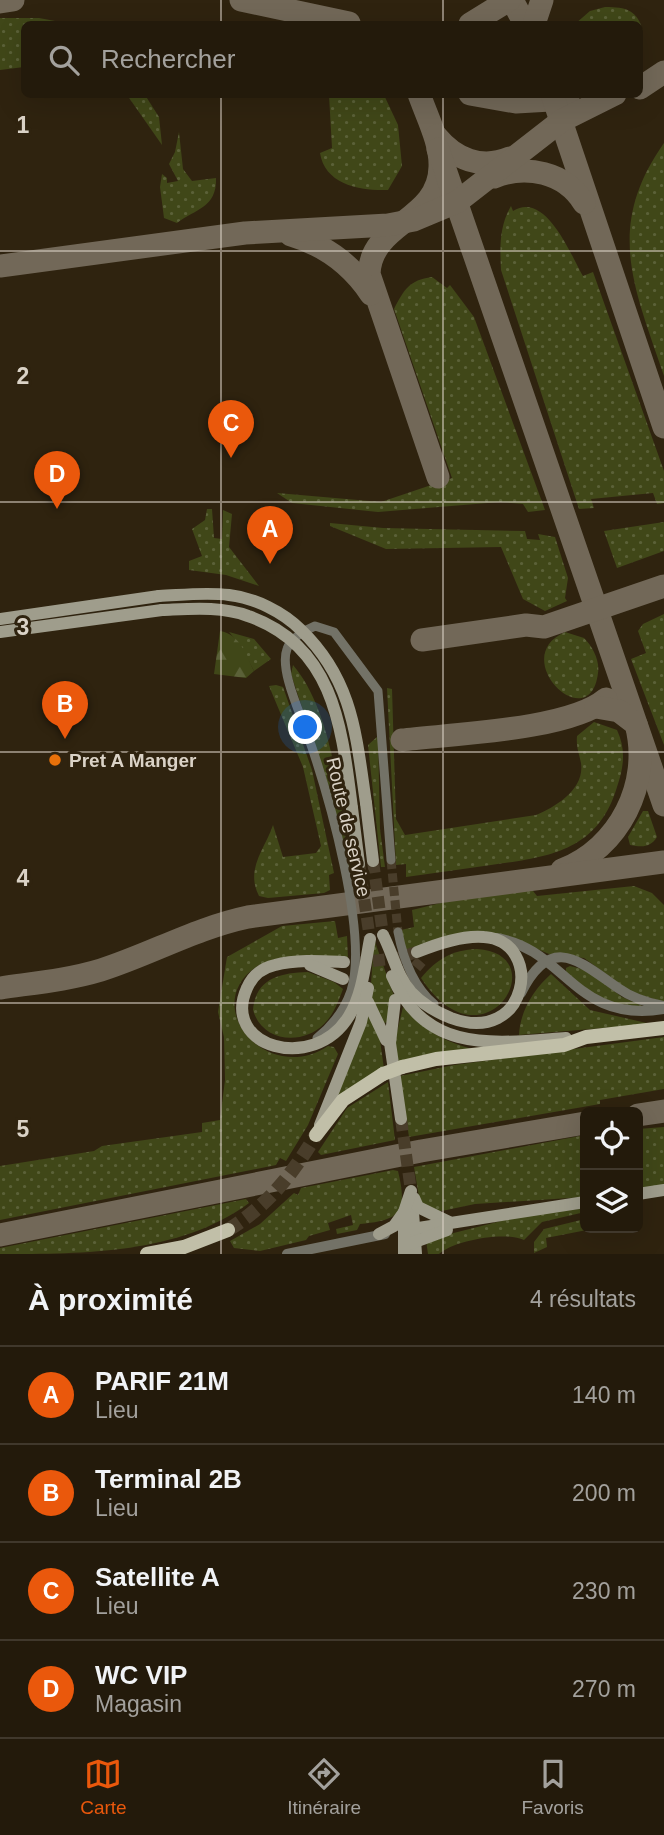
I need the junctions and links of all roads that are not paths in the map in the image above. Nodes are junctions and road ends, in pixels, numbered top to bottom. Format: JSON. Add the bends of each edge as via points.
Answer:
{"nodes":[{"id":1,"x":0,"y":619,"type":"edge"},
{"id":2,"x":0,"y":632,"type":"edge"},
{"id":3,"x":391,"y":860,"type":"tunnel mouth"},
{"id":4,"x":373,"y":861,"type":"tunnel mouth"},
{"id":5,"x":359,"y":864,"type":"tunnel mouth"},
{"id":6,"x":398,"y":932,"type":"tunnel mouth"},
{"id":7,"x":376,"y":937,"type":"junction"},
{"id":8,"x":486,"y":937,"type":"junction"},
{"id":9,"x":419,"y":957,"type":"tunnel mouth"},
{"id":10,"x":344,"y":962,"type":"tunnel mouth"},
{"id":11,"x":548,"y":962,"type":"junction"},
{"id":12,"x":292,"y":963,"type":"junction"},
{"id":13,"x":343,"y":979,"type":"dead end"},
{"id":14,"x":519,"y":997,"type":"junction"},
{"id":15,"x":395,"y":1000,"type":"dead end"},
{"id":16,"x":368,"y":1002,"type":"dead end"},
{"id":17,"x":664,"y":1007,"type":"edge"},
{"id":18,"x":462,"y":1022,"type":"junction"},
{"id":19,"x":664,"y":1027,"type":"edge"},
{"id":20,"x":586,"y":1037,"type":"junction"},
{"id":21,"x":304,"y":1049,"type":"junction"},
{"id":22,"x":397,"y":1064,"type":"junction"},
{"id":23,"x":401,"y":1119,"type":"tunnel mouth"},
{"id":24,"x":316,"y":1135,"type":"joint"},
{"id":25,"x":664,"y":1190,"type":"edge"},
{"id":26,"x":411,"y":1191,"type":"junction"},
{"id":27,"x":643,"y":1193,"type":"edge"},
{"id":28,"x":580,"y":1203,"type":"edge"},
{"id":29,"x":404,"y":1212,"type":"junction"},
{"id":30,"x":454,"y":1222,"type":"junction"},
{"id":31,"x":228,"y":1230,"type":"tunnel mouth"},
{"id":32,"x":408,"y":1230,"type":"junction"},
{"id":33,"x":379,"y":1234,"type":"junction"},
{"id":34,"x":409,"y":1250,"type":"edge"},
{"id":35,"x":147,"y":1254,"type":"edge"},
{"id":36,"x":287,"y":1254,"type":"edge"}],
"edges":[{"from":1,"to":4,"type":"main road","bridge":true,"via":[[159,596],[208,594],[251,601],[292,621],[337,673],[349,704]]},
{"from":2,"to":5,"type":"main road","bridge":true,"via":[[162,610],[207,609],[247,615],[279,631],[306,654],[325,680],[335,707]]},
{"from":3,"to":21,"type":"street","name":"Route de service","via":[[378,691],[334,632],[315,626],[287,647],[285,659],[326,788],[343,867],[356,967],[340,1013]]},
{"from":6,"to":18,"type":"street","via":[[402,954],[418,986],[439,1008]]},
{"from":7,"to":18,"type":"main road","via":[[411,992],[438,1013]]},
{"from":7,"to":20,"type":"main road","via":[[402,996],[432,1026],[454,1037],[483,1043]]},
{"from":7,"to":21,"type":"main road","via":[[350,1015],[321,1044]]},
{"from":7,"to":24,"type":"main road","via":[[360,1022]]},
{"from":8,"to":9,"type":"main road","via":[[452,941]]},
{"from":8,"to":11,"type":"street","via":[[520,945]]},
{"from":8,"to":14,"type":"main road","via":[[498,940],[516,957],[521,969]]},
{"from":10,"to":12,"type":"main road"},
{"from":11,"to":14,"type":"street","via":[[530,975]]},
{"from":11,"to":17,"type":"street","via":[[561,958],[584,963],[634,997]]},
{"from":11,"to":17,"type":"street","via":[[600,1003],[635,1011]]},
{"from":12,"to":13,"type":"main road","via":[[327,970]]},
{"from":12,"to":21,"type":"main road","via":[[276,964],[253,977],[243,1004],[244,1017],[265,1043]]},
{"from":14,"to":18,"type":"main road","via":[[509,1012],[493,1021]]},
{"from":15,"to":22,"type":"main road","via":[[390,1021]]},
{"from":16,"to":22,"type":"main road"},
{"from":19,"to":20,"type":"main road"},
{"from":20,"to":22,"type":"main road","via":[[564,1045]]},
{"from":22,"to":23,"type":"main road"},
{"from":22,"to":24,"type":"main road","bridge":true,"via":[[343,1100]]},
{"from":25,"to":27,"type":"main road"},
{"from":26,"to":29,"type":"main road"},
{"from":26,"to":30,"type":"main road","via":[[418,1207]]},
{"from":26,"to":32,"type":"main road"},
{"from":28,"to":30,"type":"main road"},
{"from":29,"to":32,"type":"main road"},
{"from":29,"to":33,"type":"main road","via":[[394,1226]]},
{"from":30,"to":32,"type":"main road"},
{"from":30,"to":34,"type":"main road","via":[[452,1228]]},
{"from":31,"to":35,"type":"main road","via":[[184,1247]]},
{"from":32,"to":33,"type":"street"},
{"from":32,"to":34,"type":"main road"},
{"from":33,"to":36,"type":"street"}]}
